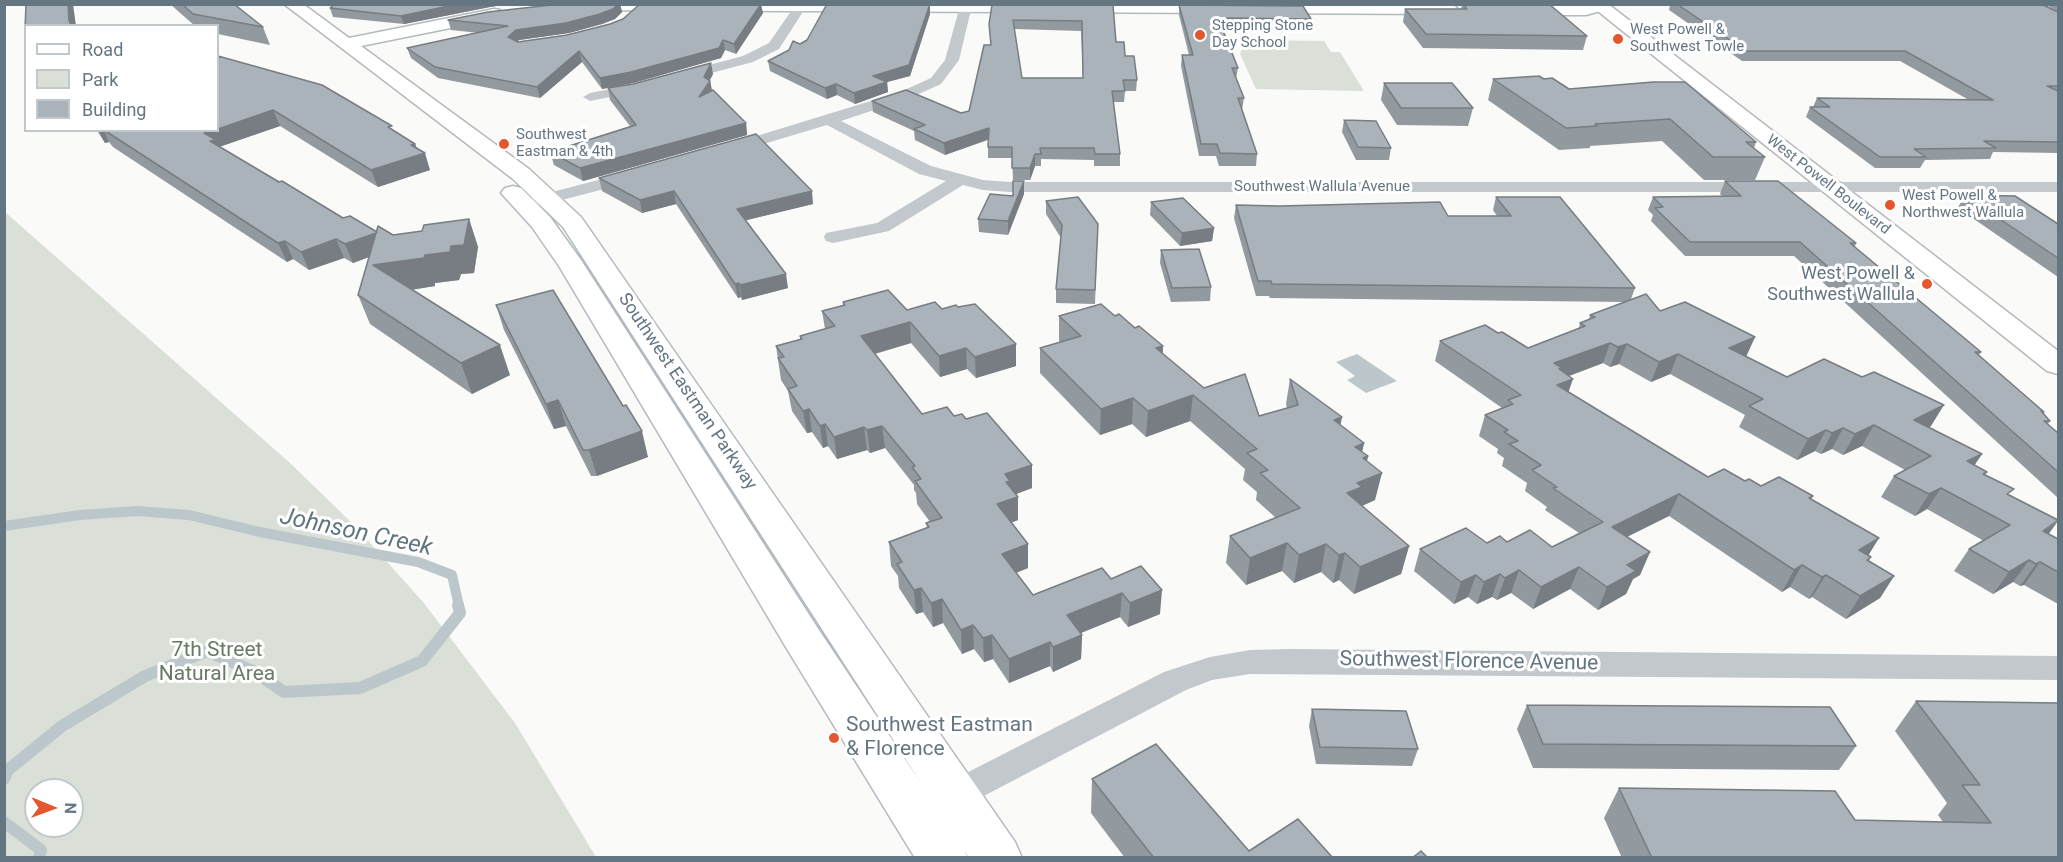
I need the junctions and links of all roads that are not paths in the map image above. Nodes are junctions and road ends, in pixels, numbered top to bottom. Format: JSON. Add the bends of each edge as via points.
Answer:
{"nodes":[{"id":1,"x":292,"y":4,"type":"edge"},
{"id":2,"x":642,"y":5,"type":"edge"},
{"id":3,"x":801,"y":5,"type":"edge"},
{"id":4,"x":1599,"y":5,"type":"edge"},
{"id":5,"x":971,"y":6,"type":"edge"},
{"id":6,"x":273,"y":7,"type":"dead end"},
{"id":7,"x":555,"y":7,"type":"edge"},
{"id":8,"x":1422,"y":7,"type":"edge"},
{"id":9,"x":1463,"y":9,"type":"edge"},
{"id":10,"x":1497,"y":10,"type":"edge"},
{"id":11,"x":513,"y":11,"type":"edge"},
{"id":12,"x":629,"y":17,"type":"edge"},
{"id":13,"x":343,"y":51,"type":"junction"},
{"id":14,"x":590,"y":97,"type":"dead end"},
{"id":15,"x":828,"y":120,"type":"junction"},
{"id":16,"x":718,"y":152,"type":"edge"},
{"id":17,"x":652,"y":170,"type":"edge"},
{"id":18,"x":959,"y":180,"type":"junction"},
{"id":19,"x":1830,"y":187,"type":"junction"},
{"id":20,"x":2058,"y":187,"type":"edge"},
{"id":21,"x":536,"y":201,"type":"junction"},
{"id":22,"x":833,"y":237,"type":"dead end"},
{"id":23,"x":2058,"y":365,"type":"edge"},
{"id":24,"x":2058,"y":668,"type":"edge"},
{"id":25,"x":935,"y":805,"type":"junction"},
{"id":26,"x":943,"y":858,"type":"edge"},
{"id":27,"x":997,"y":858,"type":"edge"}],
"edges":[{"from":1,"to":13,"type":"main road","name":"Southwest Eastman Parkway"},
{"from":2,"to":3,"type":"main road"},
{"from":2,"to":7,"type":"main road"},
{"from":2,"to":12,"type":"street"},
{"from":3,"to":5,"type":"main road"},
{"from":3,"to":14,"type":"street","via":[[781,39],[763,53],[659,83]]},
{"from":4,"to":10,"type":"main road","via":[[1586,10]]},
{"from":4,"to":19,"type":"main road","name":"West Powell Boulevard"},
{"from":5,"to":8,"type":"main road"},
{"from":5,"to":15,"type":"street","via":[[964,13],[952,60],[936,81]]},
{"from":6,"to":13,"type":"main road","name":"Southwest Eastman Parkway"},
{"from":8,"to":9,"type":"main road"},
{"from":11,"to":13,"type":"main road"},
{"from":13,"to":21,"type":"main road","name":"Southwest Eastman Parkway","via":[[481,168]]},
{"from":13,"to":21,"type":"main road","name":"Southwest Eastman Parkway","via":[[389,75],[521,174]]},
{"from":15,"to":16,"type":"street"},
{"from":15,"to":18,"type":"street","name":"Southwest Wallula Avenue","via":[[925,170]]},
{"from":17,"to":21,"type":"street"},
{"from":18,"to":19,"type":"street","name":"Southwest Wallula Avenue","via":[[1010,187]]},
{"from":18,"to":22,"type":"street","via":[[883,227]]},
{"from":19,"to":20,"type":"street","name":"Southwest Wallula Avenue"},
{"from":19,"to":23,"type":"main road","name":"West Powell Boulevard"},
{"from":21,"to":25,"type":"main road","name":"Southwest Eastman Parkway","via":[[572,222],[589,246]]},
{"from":24,"to":25,"type":"street","name":"Southwest Florence Avenue","via":[[1250,662],[1174,681]]},
{"from":25,"to":26,"type":"main road","name":"Southwest Eastman Parkway"},
{"from":25,"to":27,"type":"main road","name":"Southwest Eastman Parkway"}]}
